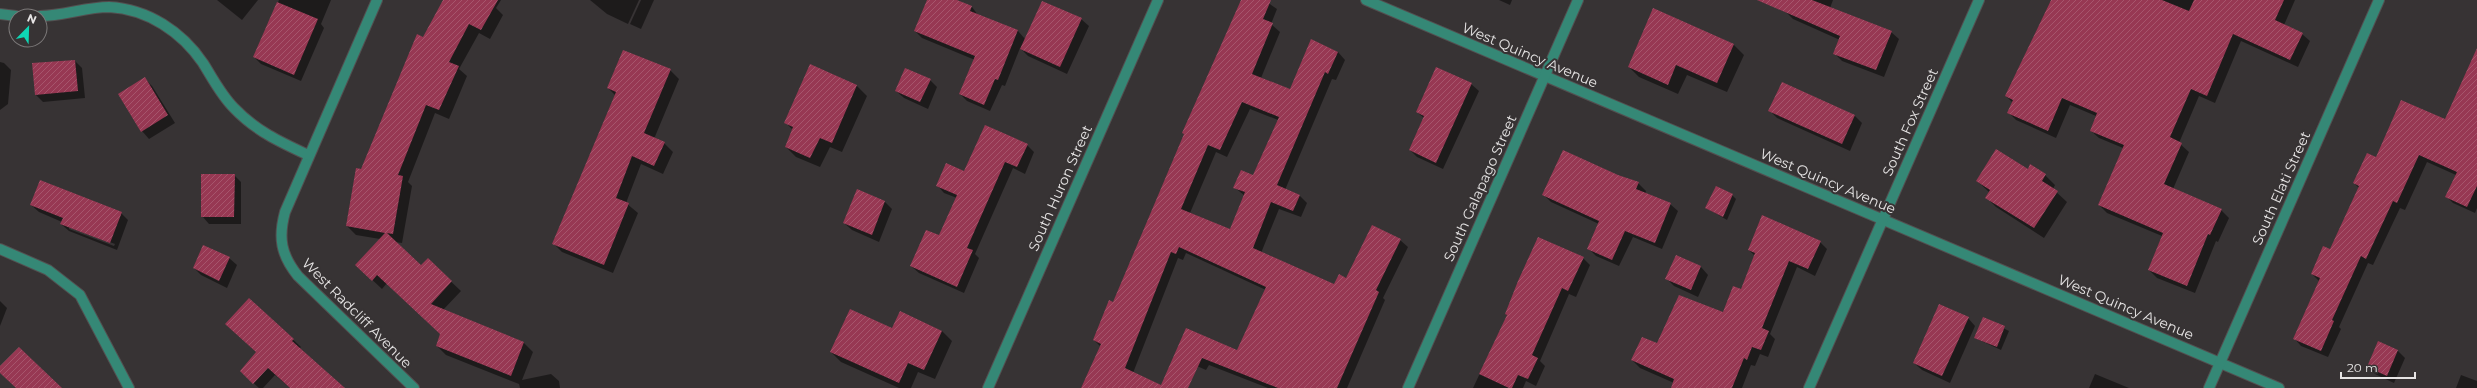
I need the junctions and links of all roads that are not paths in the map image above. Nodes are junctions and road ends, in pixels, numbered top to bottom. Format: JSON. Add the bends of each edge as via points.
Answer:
{"nodes":[{"id":1,"x":377,"y":0,"type":"edge"},
{"id":2,"x":1158,"y":0,"type":"edge"},
{"id":3,"x":1366,"y":0,"type":"edge"},
{"id":4,"x":1578,"y":0,"type":"edge"},
{"id":5,"x":1979,"y":0,"type":"edge"},
{"id":6,"x":2379,"y":0,"type":"edge"},
{"id":7,"x":48,"y":15,"type":"edge"},
{"id":8,"x":1545,"y":76,"type":"junction"},
{"id":9,"x":308,"y":154,"type":"junction"},
{"id":10,"x":1882,"y":219,"type":"junction"},
{"id":11,"x":0,"y":249,"type":"edge"},
{"id":12,"x":2220,"y":363,"type":"junction"},
{"id":13,"x":129,"y":388,"type":"edge"},
{"id":14,"x":414,"y":388,"type":"edge"},
{"id":15,"x":988,"y":388,"type":"edge"},
{"id":16,"x":1408,"y":388,"type":"edge"},
{"id":17,"x":1809,"y":388,"type":"edge"},
{"id":18,"x":2209,"y":388,"type":"edge"},
{"id":19,"x":2279,"y":388,"type":"edge"}],
"edges":[{"from":1,"to":9,"type":"street","name":"West Radcliff Avenue"},
{"from":2,"to":15,"type":"street","name":"South Huron Street"},
{"from":3,"to":8,"type":"street","name":"West Quincy Avenue"},
{"from":4,"to":8,"type":"street","name":"South Galapago Street"},
{"from":5,"to":10,"type":"street","name":"South Fox Street"},
{"from":6,"to":12,"type":"street","name":"South Elati Street"},
{"from":7,"to":9,"type":"street","via":[[110,8],[134,12],[164,25],[190,46],[215,84],[242,117],[270,137]]},
{"from":8,"to":10,"type":"street","name":"West Quincy Avenue"},
{"from":8,"to":16,"type":"street","name":"South Galapago Street"},
{"from":9,"to":14,"type":"street","name":"West Radcliff Avenue","via":[[282,226],[282,250],[287,263]]},
{"from":10,"to":12,"type":"street","name":"West Quincy Avenue"},
{"from":10,"to":17,"type":"street","name":"South Fox Street"},
{"from":11,"to":13,"type":"street","via":[[48,270],[80,295]]},
{"from":12,"to":18,"type":"street","name":"South Elati Street"},
{"from":12,"to":19,"type":"street","name":"West Quincy Avenue"}]}
